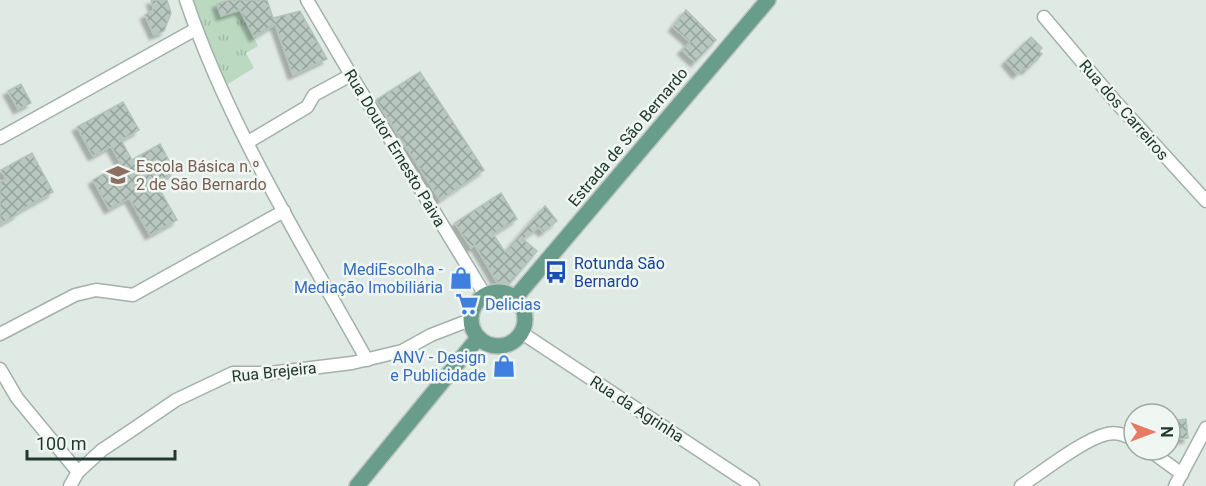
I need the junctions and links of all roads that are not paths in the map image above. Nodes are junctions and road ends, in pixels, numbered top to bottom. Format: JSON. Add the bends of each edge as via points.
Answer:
{"nodes":[{"id":1,"x":186,"y":0,"type":"edge"},
{"id":2,"x":307,"y":0,"type":"edge"},
{"id":3,"x":768,"y":0,"type":"edge"},
{"id":4,"x":1044,"y":16,"type":"dead end"},
{"id":5,"x":196,"y":29,"type":"junction"},
{"id":6,"x":351,"y":75,"type":"junction"},
{"id":7,"x":0,"y":138,"type":"edge"},
{"id":8,"x":248,"y":142,"type":"junction"},
{"id":9,"x":1206,"y":201,"type":"edge"},
{"id":10,"x":284,"y":212,"type":"junction"},
{"id":11,"x":485,"y":295,"type":"junction"},
{"id":12,"x":515,"y":298,"type":"junction"},
{"id":13,"x":471,"y":320,"type":"junction"},
{"id":14,"x":522,"y":333,"type":"junction"},
{"id":15,"x":0,"y":334,"type":"edge"},
{"id":16,"x":478,"y":338,"type":"junction"},
{"id":17,"x":367,"y":360,"type":"junction"},
{"id":18,"x":0,"y":369,"type":"edge"},
{"id":19,"x":1206,"y":428,"type":"edge"},
{"id":20,"x":1122,"y":434,"type":"edge"},
{"id":21,"x":1166,"y":462,"type":"edge"},
{"id":22,"x":78,"y":472,"type":"junction"},
{"id":23,"x":1182,"y":474,"type":"junction"},
{"id":24,"x":70,"y":486,"type":"edge"},
{"id":25,"x":357,"y":486,"type":"edge"},
{"id":26,"x":753,"y":486,"type":"edge"},
{"id":27,"x":1021,"y":486,"type":"edge"},
{"id":28,"x":1175,"y":486,"type":"edge"}],
"edges":[{"from":1,"to":5,"type":"street"},
{"from":2,"to":6,"type":"street","name":"Rua Doutor Ernesto Paiva"},
{"from":3,"to":12,"type":"main road","name":"Estrada de São Bernardo"},
{"from":4,"to":9,"type":"street","name":"Rua dos Carreiros"},
{"from":5,"to":7,"type":"street"},
{"from":5,"to":8,"type":"street"},
{"from":6,"to":8,"type":"street","via":[[314,95],[307,107]]},
{"from":6,"to":11,"type":"street","name":"Rua Doutor Ernesto Paiva"},
{"from":8,"to":10,"type":"street"},
{"from":10,"to":15,"type":"street","via":[[133,295],[96,290],[75,295]]},
{"from":10,"to":17,"type":"street"},
{"from":11,"to":12,"type":"main road","via":[[500,292]]},
{"from":11,"to":13,"type":"main road","via":[[474,306]]},
{"from":12,"to":14,"type":"main road","via":[[525,318]]},
{"from":13,"to":16,"type":"main road"},
{"from":13,"to":17,"type":"street","name":"Rua Brejeira","via":[[402,351]]},
{"from":14,"to":16,"type":"main road","via":[[510,344],[501,346]]},
{"from":14,"to":26,"type":"street","name":"Rua da Agrinha"},
{"from":16,"to":25,"type":"main road"},
{"from":17,"to":22,"type":"street","name":"Rua Brejeira","via":[[270,373],[234,373],[176,400],[102,450]]},
{"from":18,"to":22,"type":"street","via":[[17,398]]},
{"from":19,"to":23,"type":"street"},
{"from":20,"to":27,"type":"street","via":[[1107,434],[1081,446]]},
{"from":21,"to":23,"type":"street"},
{"from":22,"to":24,"type":"street","name":"Rua Brejeira"},
{"from":23,"to":28,"type":"street"}]}
